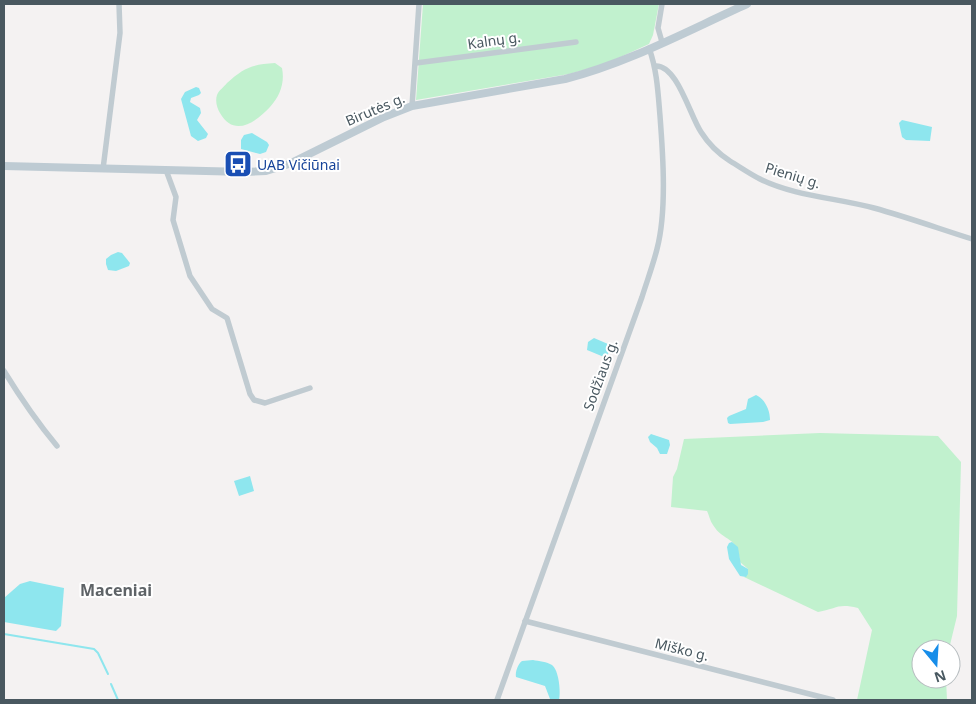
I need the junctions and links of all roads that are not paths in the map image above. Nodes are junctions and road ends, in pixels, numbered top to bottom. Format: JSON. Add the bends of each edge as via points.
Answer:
{"nodes":[{"id":1,"x":119,"y":4,"type":"edge"},
{"id":2,"x":419,"y":4,"type":"edge"},
{"id":3,"x":662,"y":4,"type":"edge"},
{"id":4,"x":747,"y":4,"type":"edge"},
{"id":5,"x":576,"y":42,"type":"dead end"},
{"id":6,"x":662,"y":42,"type":"junction"},
{"id":7,"x":649,"y":48,"type":"junction"},
{"id":8,"x":416,"y":63,"type":"junction"},
{"id":9,"x":655,"y":66,"type":"junction"},
{"id":10,"x":412,"y":106,"type":"junction"},
{"id":11,"x":4,"y":166,"type":"edge"},
{"id":12,"x":103,"y":168,"type":"junction"},
{"id":13,"x":166,"y":170,"type":"junction"},
{"id":14,"x":972,"y":239,"type":"edge"},
{"id":15,"x":4,"y":371,"type":"edge"},
{"id":16,"x":310,"y":388,"type":"dead end"},
{"id":17,"x":57,"y":446,"type":"dead end"},
{"id":18,"x":525,"y":621,"type":"junction"},
{"id":19,"x":497,"y":700,"type":"edge"},
{"id":20,"x":833,"y":700,"type":"edge"}],
"edges":[{"from":1,"to":12,"type":"street","via":[[120,33]]},
{"from":2,"to":8,"type":"street"},
{"from":3,"to":6,"type":"street","via":[[658,28]]},
{"from":4,"to":6,"type":"main road","name":"Birutės g."},
{"from":5,"to":8,"type":"street","name":"Kalnų g."},
{"from":6,"to":7,"type":"main road","name":"Birutės g."},
{"from":7,"to":9,"type":"street","name":"Sodžiaus g."},
{"from":7,"to":10,"type":"main road","name":"Birutės g.","via":[[601,69],[565,79]]},
{"from":8,"to":10,"type":"street"},
{"from":9,"to":14,"type":"street","name":"Pienių g.","via":[[663,67],[672,77],[700,131],[714,149],[761,179],[793,190],[874,208]]},
{"from":9,"to":18,"type":"street","name":"Sodžiaus g.","via":[[663,172],[657,249]]},
{"from":10,"to":13,"type":"main road","name":"Birutės g.","via":[[276,168],[246,172]]},
{"from":11,"to":12,"type":"main road","name":"Birutės g."},
{"from":12,"to":13,"type":"main road","name":"Birutės g."},
{"from":13,"to":16,"type":"street","via":[[176,197],[173,220],[190,276],[212,310],[227,318],[250,394],[254,400],[265,403]]},
{"from":15,"to":17,"type":"street"},
{"from":18,"to":19,"type":"street","name":"Sodžiaus g."},
{"from":18,"to":20,"type":"street","name":"Miško g."}]}
